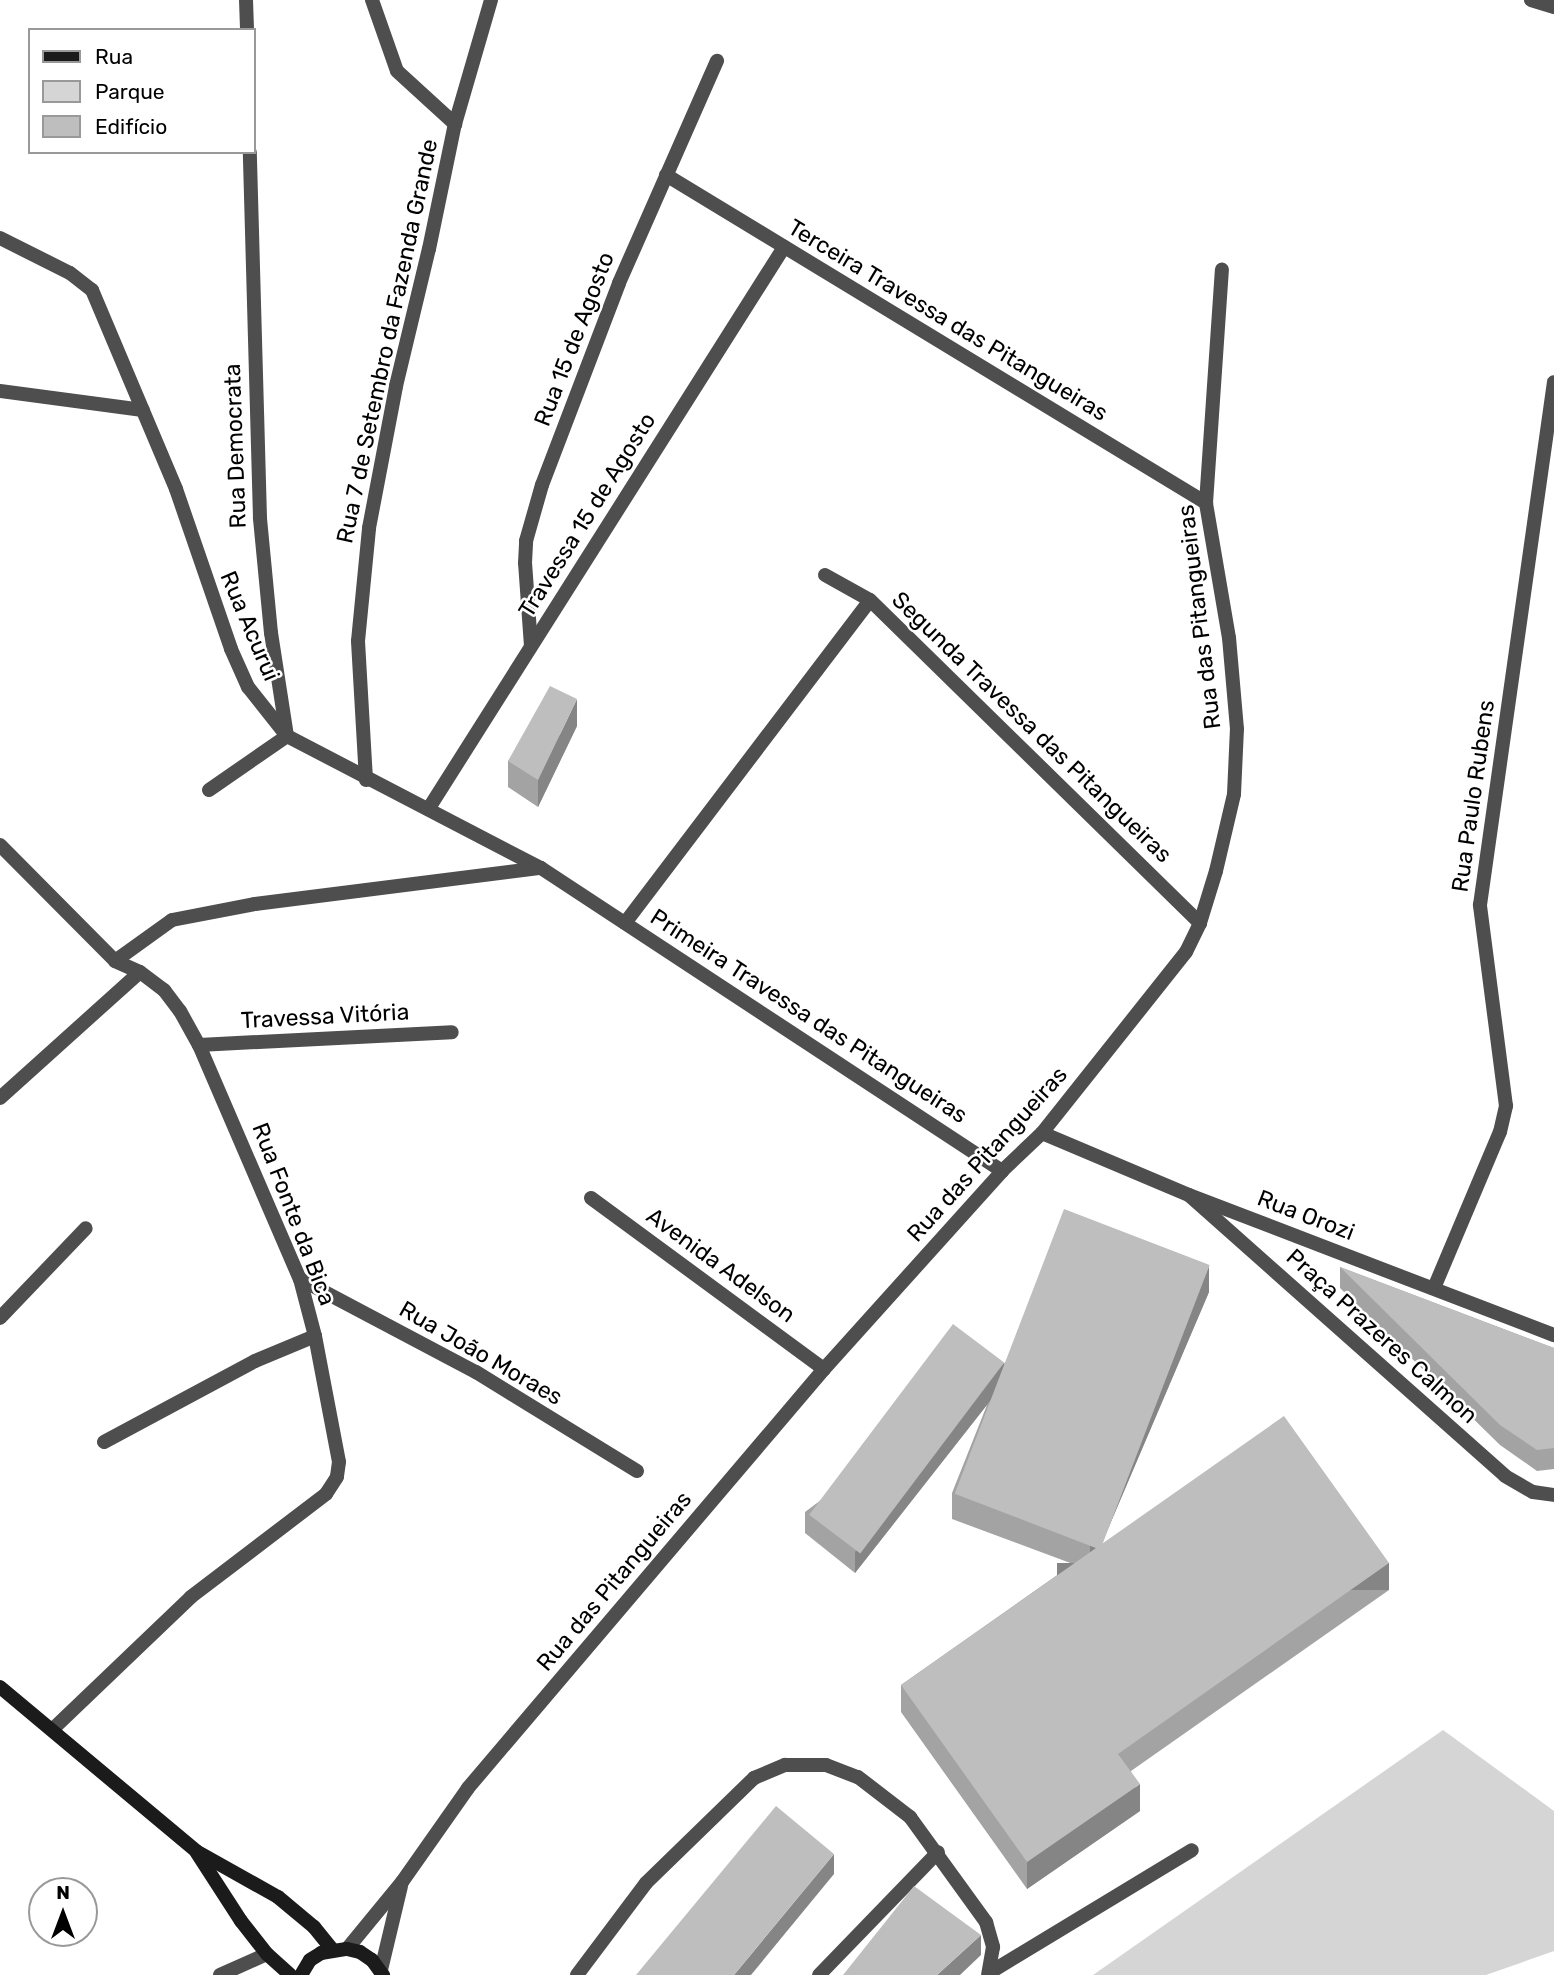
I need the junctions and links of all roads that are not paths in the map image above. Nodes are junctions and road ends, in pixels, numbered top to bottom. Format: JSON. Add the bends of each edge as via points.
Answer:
{"nodes":[{"id":1,"x":246,"y":0,"type":"edge"},
{"id":2,"x":372,"y":0,"type":"edge"},
{"id":3,"x":491,"y":0,"type":"edge"},
{"id":4,"x":1531,"y":0,"type":"edge"},
{"id":5,"x":1554,"y":7,"type":"edge"},
{"id":6,"x":247,"y":28,"type":"edge"},
{"id":7,"x":717,"y":61,"type":"dead end"},
{"id":8,"x":455,"y":124,"type":"junction"},
{"id":9,"x":250,"y":154,"type":"edge"},
{"id":10,"x":666,"y":174,"type":"junction"},
{"id":11,"x":0,"y":238,"type":"edge"},
{"id":12,"x":783,"y":247,"type":"junction"},
{"id":13,"x":1222,"y":270,"type":"dead end"},
{"id":14,"x":1554,"y":382,"type":"edge"},
{"id":15,"x":0,"y":391,"type":"edge"},
{"id":16,"x":143,"y":410,"type":"junction"},
{"id":17,"x":1206,"y":503,"type":"junction"},
{"id":18,"x":825,"y":575,"type":"dead end"},
{"id":19,"x":870,"y":600,"type":"junction"},
{"id":20,"x":531,"y":646,"type":"junction"},
{"id":21,"x":287,"y":736,"type":"junction"},
{"id":22,"x":366,"y":780,"type":"junction"},
{"id":23,"x":209,"y":790,"type":"dead end"},
{"id":24,"x":429,"y":808,"type":"junction"},
{"id":25,"x":0,"y":845,"type":"edge"},
{"id":26,"x":541,"y":868,"type":"junction"},
{"id":27,"x":625,"y":923,"type":"junction"},
{"id":28,"x":1200,"y":923,"type":"junction"},
{"id":29,"x":115,"y":961,"type":"junction"},
{"id":30,"x":140,"y":972,"type":"junction"},
{"id":31,"x":452,"y":1032,"type":"dead end"},
{"id":32,"x":200,"y":1045,"type":"junction"},
{"id":33,"x":0,"y":1098,"type":"edge"},
{"id":34,"x":1042,"y":1133,"type":"junction"},
{"id":35,"x":1002,"y":1171,"type":"junction"},
{"id":36,"x":1189,"y":1195,"type":"junction"},
{"id":37,"x":591,"y":1198,"type":"dead end"},
{"id":38,"x":86,"y":1228,"type":"dead end"},
{"id":39,"x":300,"y":1279,"type":"junction"},
{"id":40,"x":1434,"y":1288,"type":"junction"},
{"id":41,"x":0,"y":1318,"type":"edge"},
{"id":42,"x":1554,"y":1335,"type":"edge"},
{"id":43,"x":315,"y":1336,"type":"junction"},
{"id":44,"x":824,"y":1369,"type":"junction"},
{"id":45,"x":104,"y":1442,"type":"dead end"},
{"id":46,"x":637,"y":1471,"type":"dead end"},
{"id":47,"x":1554,"y":1495,"type":"edge"},
{"id":48,"x":0,"y":1687,"type":"edge"},
{"id":49,"x":53,"y":1729,"type":"junction"},
{"id":50,"x":1192,"y":1850,"type":"dead end"},
{"id":51,"x":197,"y":1852,"type":"junction"},
{"id":52,"x":938,"y":1852,"type":"junction"},
{"id":53,"x":402,"y":1882,"type":"junction"},
{"id":54,"x":340,"y":1949,"type":"junction"},
{"id":55,"x":267,"y":1954,"type":"junction"},
{"id":56,"x":382,"y":1973,"type":"edge"},
{"id":57,"x":989,"y":1974,"type":"edge"},
{"id":58,"x":220,"y":1975,"type":"edge"},
{"id":59,"x":290,"y":1975,"type":"edge"},
{"id":60,"x":301,"y":1975,"type":"edge"},
{"id":61,"x":578,"y":1975,"type":"edge"},
{"id":62,"x":819,"y":1975,"type":"edge"}],
"edges":[{"from":1,"to":6,"type":"street"},
{"from":2,"to":8,"type":"street","via":[[397,71]]},
{"from":3,"to":8,"type":"street","name":"Rua 7 de Setembro da Fazenda Grande"},
{"from":4,"to":5,"type":"street"},
{"from":7,"to":10,"type":"street","name":"Rua 15 de Agosto"},
{"from":8,"to":22,"type":"street","name":"Rua 7 de Setembro da Fazenda Grande","via":[[369,528],[358,641]]},
{"from":9,"to":21,"type":"street","name":"Rua Democrata","via":[[260,518]]},
{"from":10,"to":12,"type":"street","name":"Terceira Travessa das Pitangueiras"},
{"from":10,"to":20,"type":"street","name":"Rua 15 de Agosto","via":[[541,485],[524,563]]},
{"from":11,"to":16,"type":"street","name":"Rua Acurui","via":[[87,285],[111,330]]},
{"from":12,"to":17,"type":"street","name":"Terceira Travessa das Pitangueiras"},
{"from":12,"to":20,"type":"street","name":"Travessa 15 de Agosto"},
{"from":13,"to":17,"type":"street","name":"Rua das Pitangueiras"},
{"from":14,"to":40,"type":"street","name":"Rua Paulo Rubens","via":[[1480,905],[1506,1106],[1500,1132]]},
{"from":15,"to":16,"type":"street"},
{"from":16,"to":21,"type":"street","name":"Rua Acurui","via":[[176,489],[231,649],[248,687]]},
{"from":17,"to":28,"type":"street","name":"Rua das Pitangueiras","via":[[1229,638],[1237,729],[1234,794]]},
{"from":18,"to":19,"type":"street","name":"Segunda Travessa das Pitangueiras"},
{"from":19,"to":27,"type":"street"},
{"from":19,"to":28,"type":"street","name":"Segunda Travessa das Pitangueiras"},
{"from":20,"to":24,"type":"street","name":"Travessa 15 de Agosto"},
{"from":21,"to":22,"type":"street","name":"Rua Acurui"},
{"from":21,"to":23,"type":"street"},
{"from":22,"to":24,"type":"street","name":"Rua Acurui"},
{"from":24,"to":26,"type":"street","name":"Rua Acurui"},
{"from":25,"to":29,"type":"street","name":"Rua Fonte da Bica"},
{"from":26,"to":27,"type":"street","name":"Rua Acurui"},
{"from":26,"to":29,"type":"street","via":[[255,904],[172,920]]},
{"from":27,"to":35,"type":"street","name":"Primeira Travessa das Pitangueiras"},
{"from":28,"to":34,"type":"street","name":"Rua das Pitangueiras","via":[[1186,952]]},
{"from":29,"to":30,"type":"street","name":"Rua Fonte da Bica"},
{"from":30,"to":32,"type":"street","name":"Rua Fonte da Bica","via":[[164,990]]},
{"from":30,"to":33,"type":"street"},
{"from":31,"to":32,"type":"street","name":"Travessa Vitória"},
{"from":32,"to":39,"type":"street","name":"Rua Fonte da Bica"},
{"from":34,"to":35,"type":"street","name":"Rua das Pitangueiras"},
{"from":34,"to":36,"type":"street","name":"Rua Orozi"},
{"from":35,"to":44,"type":"street","name":"Rua das Pitangueiras"},
{"from":36,"to":40,"type":"street","name":"Rua Orozi"},
{"from":36,"to":47,"type":"street","name":"Praça Prazeres Calmon","via":[[1505,1476],[1533,1492]]},
{"from":37,"to":44,"type":"street","name":"Avenida Adelson"},
{"from":38,"to":41,"type":"street"},
{"from":39,"to":43,"type":"street","name":"Rua Fonte da Bica"},
{"from":39,"to":46,"type":"street","name":"Rua João Moraes","via":[[476,1372]]},
{"from":40,"to":42,"type":"street","name":"Rua Orozi"},
{"from":43,"to":45,"type":"street","via":[[255,1361]]},
{"from":43,"to":49,"type":"street","name":"Rua Fonte da Bica","via":[[339,1462],[337,1477],[326,1494],[191,1597]]},
{"from":44,"to":53,"type":"street","name":"Rua das Pitangueiras","via":[[468,1788]]},
{"from":48,"to":49,"type":"main road"},
{"from":49,"to":51,"type":"main road"},
{"from":50,"to":57,"type":"street"},
{"from":51,"to":54,"type":"main road","via":[[278,1897]]},
{"from":51,"to":55,"type":"main road"},
{"from":52,"to":57,"type":"street","via":[[986,1922],[993,1947]]},
{"from":52,"to":61,"type":"street","via":[[910,1817],[858,1777],[826,1765],[785,1765],[754,1779],[646,1883]]},
{"from":52,"to":62,"type":"street"},
{"from":53,"to":54,"type":"street","name":"Rua das Pitangueiras"},
{"from":53,"to":56,"type":"street","name":"Rua das Pitangueiras"},
{"from":54,"to":56,"type":"main road","via":[[360,1952]]},
{"from":54,"to":60,"type":"main road","via":[[310,1960]]},
{"from":55,"to":58,"type":"street"},
{"from":55,"to":59,"type":"main road"}]}
